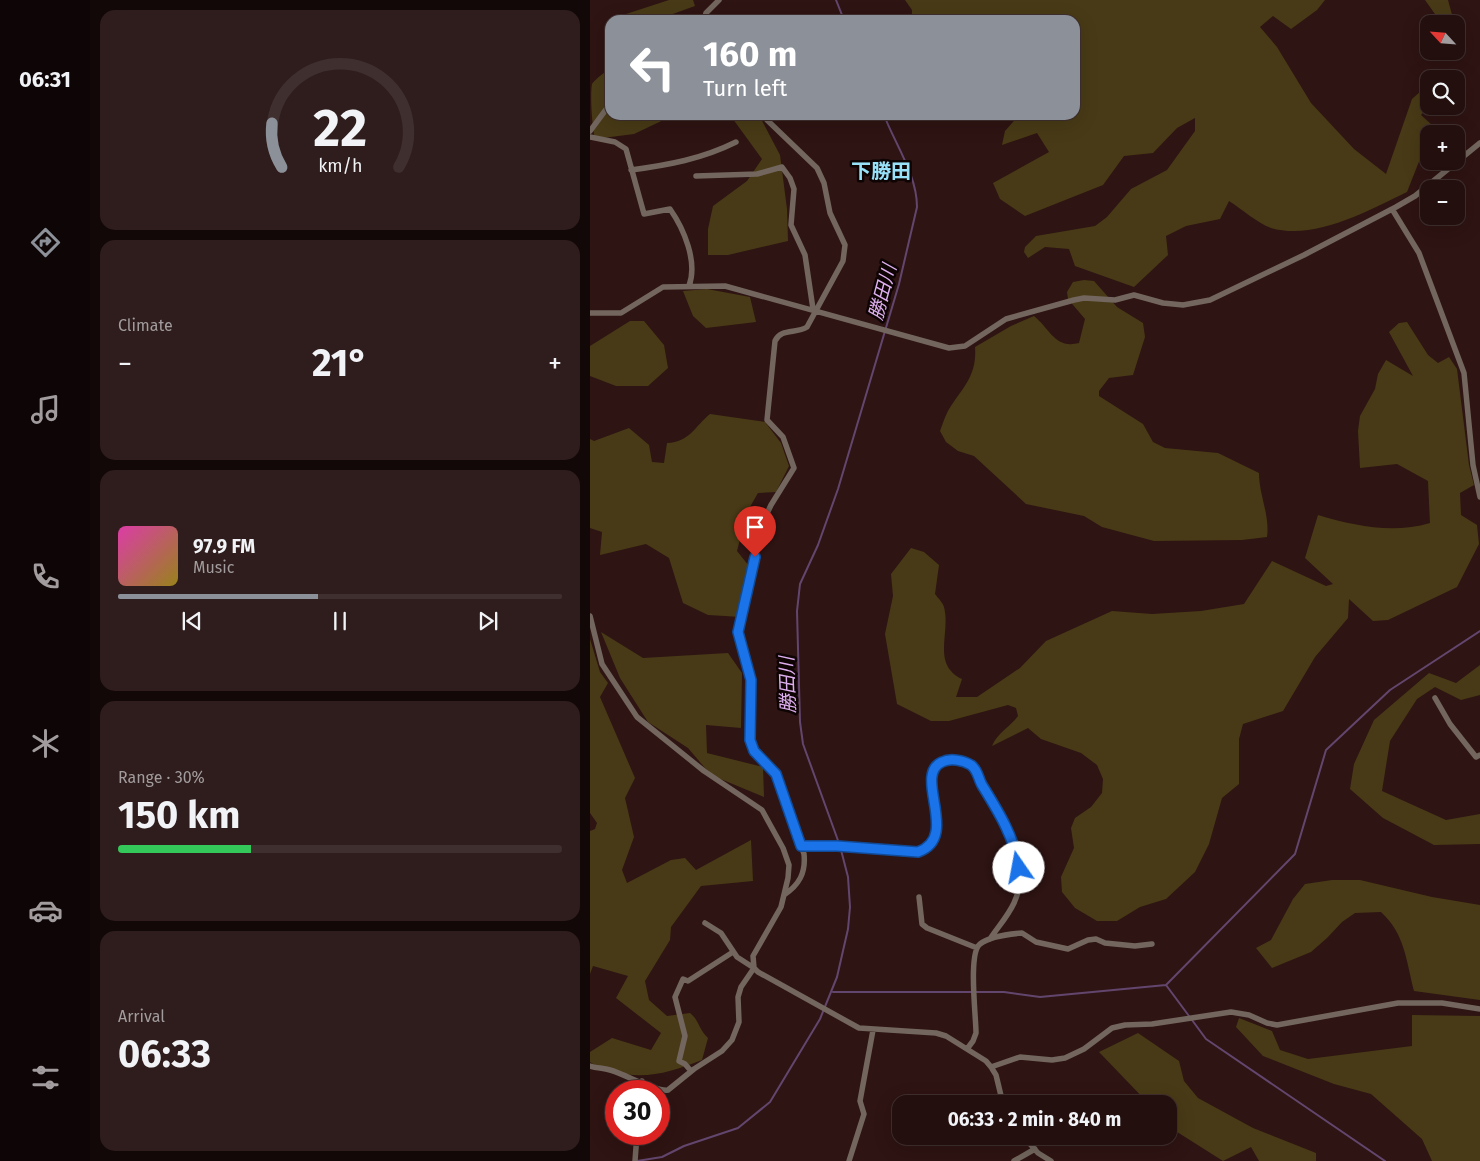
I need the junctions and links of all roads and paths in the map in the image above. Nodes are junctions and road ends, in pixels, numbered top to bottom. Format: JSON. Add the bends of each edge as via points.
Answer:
{"nodes":[{"id":1,"x":719,"y":0,"type":"edge"},
{"id":2,"x":705,"y":15,"type":"edge"},
{"id":3,"x":605,"y":111,"type":"edge"},
{"id":4,"x":767,"y":120,"type":"edge"},
{"id":5,"x":590,"y":132,"type":"edge"},
{"id":6,"x":590,"y":137,"type":"edge"},
{"id":7,"x":736,"y":142,"type":"dead end"},
{"id":8,"x":1480,"y":143,"type":"edge"},
{"id":9,"x":631,"y":170,"type":"junction"},
{"id":10,"x":696,"y":176,"type":"dead end"},
{"id":11,"x":1392,"y":209,"type":"junction"},
{"id":12,"x":689,"y":286,"type":"junction"},
{"id":13,"x":815,"y":310,"type":"junction"},
{"id":14,"x":590,"y":313,"type":"edge"},
{"id":15,"x":1480,"y":497,"type":"edge"},
{"id":16,"x":590,"y":616,"type":"edge"},
{"id":17,"x":1436,"y":698,"type":"dead end"},
{"id":18,"x":1480,"y":755,"type":"edge"},
{"id":19,"x":801,"y":846,"type":"junction"},
{"id":20,"x":784,"y":895,"type":"junction"},
{"id":21,"x":919,"y":897,"type":"dead end"},
{"id":22,"x":705,"y":923,"type":"dead end"},
{"id":23,"x":990,"y":939,"type":"junction"},
{"id":24,"x":1152,"y":944,"type":"dead end"},
{"id":25,"x":977,"y":948,"type":"junction"},
{"id":26,"x":733,"y":952,"type":"junction"},
{"id":27,"x":754,"y":968,"type":"junction"},
{"id":28,"x":1480,"y":1008,"type":"edge"},
{"id":29,"x":873,"y":1030,"type":"junction"},
{"id":30,"x":967,"y":1049,"type":"junction"},
{"id":31,"x":590,"y":1066,"type":"edge"},
{"id":32,"x":991,"y":1066,"type":"junction"},
{"id":33,"x":691,"y":1071,"type":"junction"},
{"id":34,"x":639,"y":1080,"type":"edge"},
{"id":35,"x":670,"y":1088,"type":"edge"},
{"id":36,"x":1001,"y":1095,"type":"edge"},
{"id":37,"x":636,"y":1145,"type":"edge"},
{"id":38,"x":1031,"y":1145,"type":"edge"},
{"id":39,"x":1035,"y":1149,"type":"junction"},
{"id":40,"x":634,"y":1161,"type":"edge"},
{"id":41,"x":849,"y":1161,"type":"edge"},
{"id":42,"x":1014,"y":1161,"type":"edge"},
{"id":43,"x":1051,"y":1161,"type":"edge"}],
"edges":[{"from":1,"to":2,"type":"street"},
{"from":3,"to":5,"type":"street"},
{"from":4,"to":13,"type":"street","via":[[817,168],[824,183],[830,213],[845,245],[843,261]]},
{"from":6,"to":9,"type":"street","via":[[626,148]]},
{"from":7,"to":9,"type":"street","via":[[682,163]]},
{"from":8,"to":11,"type":"street","via":[[1415,196]]},
{"from":9,"to":12,"type":"street","via":[[644,214],[670,209],[676,218],[694,269]]},
{"from":10,"to":13,"type":"street","via":[[757,174],[782,167],[794,189],[792,225],[806,255]]},
{"from":11,"to":13,"type":"street","via":[[1210,300],[1183,305],[1134,295],[1115,300],[1084,298],[1006,319],[957,348]]},
{"from":11,"to":15,"type":"street","via":[[1419,253],[1464,373],[1473,465]]},
{"from":12,"to":13,"type":"street","via":[[734,288]]},
{"from":12,"to":14,"type":"street","via":[[663,287],[621,313]]},
{"from":13,"to":19,"type":"street","via":[[802,330],[784,332],[775,341],[767,415],[770,424],[783,437],[794,468],[762,524],[738,632],[751,680],[750,740],[754,751],[776,774]]},
{"from":16,"to":20,"type":"street","via":[[602,664],[637,717],[704,771],[762,810],[789,865]]},
{"from":17,"to":18,"type":"street","via":[[1450,724],[1476,757]]},
{"from":19,"to":20,"type":"street","via":[[805,864],[803,873],[793,889]]},
{"from":19,"to":23,"type":"street","via":[[923,850],[936,827],[937,812],[930,779],[933,769],[946,760],[970,764],[1013,841],[1019,868],[1013,905]]},
{"from":20,"to":27,"type":"street","via":[[781,907],[753,956]]},
{"from":21,"to":25,"type":"street","via":[[922,924]]},
{"from":22,"to":26,"type":"street","via":[[721,933]]},
{"from":23,"to":24,"type":"street","via":[[1022,933],[1036,942],[1068,948],[1096,939],[1135,946]]},
{"from":23,"to":25,"type":"street"},
{"from":25,"to":30,"type":"street","via":[[974,957],[976,1033]]},
{"from":26,"to":27,"type":"street"},
{"from":26,"to":33,"type":"street","via":[[688,981],[682,979],[675,997],[684,1036],[679,1061]]},
{"from":27,"to":29,"type":"street","via":[[850,1025]]},
{"from":27,"to":33,"type":"street","via":[[738,997],[739,1022],[732,1040],[722,1051]]},
{"from":28,"to":32,"type":"street","via":[[1442,1003],[1398,1003],[1277,1025],[1249,1014],[1231,1012],[1125,1025],[1112,1028],[1084,1049],[1065,1058],[1020,1057]]},
{"from":29,"to":30,"type":"street","via":[[936,1033]]},
{"from":29,"to":41,"type":"street","via":[[860,1101],[863,1119]]},
{"from":30,"to":32,"type":"street"},
{"from":31,"to":34,"type":"street"},
{"from":32,"to":36,"type":"street"},
{"from":33,"to":35,"type":"street"},
{"from":37,"to":40,"type":"street"},
{"from":38,"to":39,"type":"street"},
{"from":39,"to":42,"type":"street"},
{"from":39,"to":43,"type":"street"}]}
